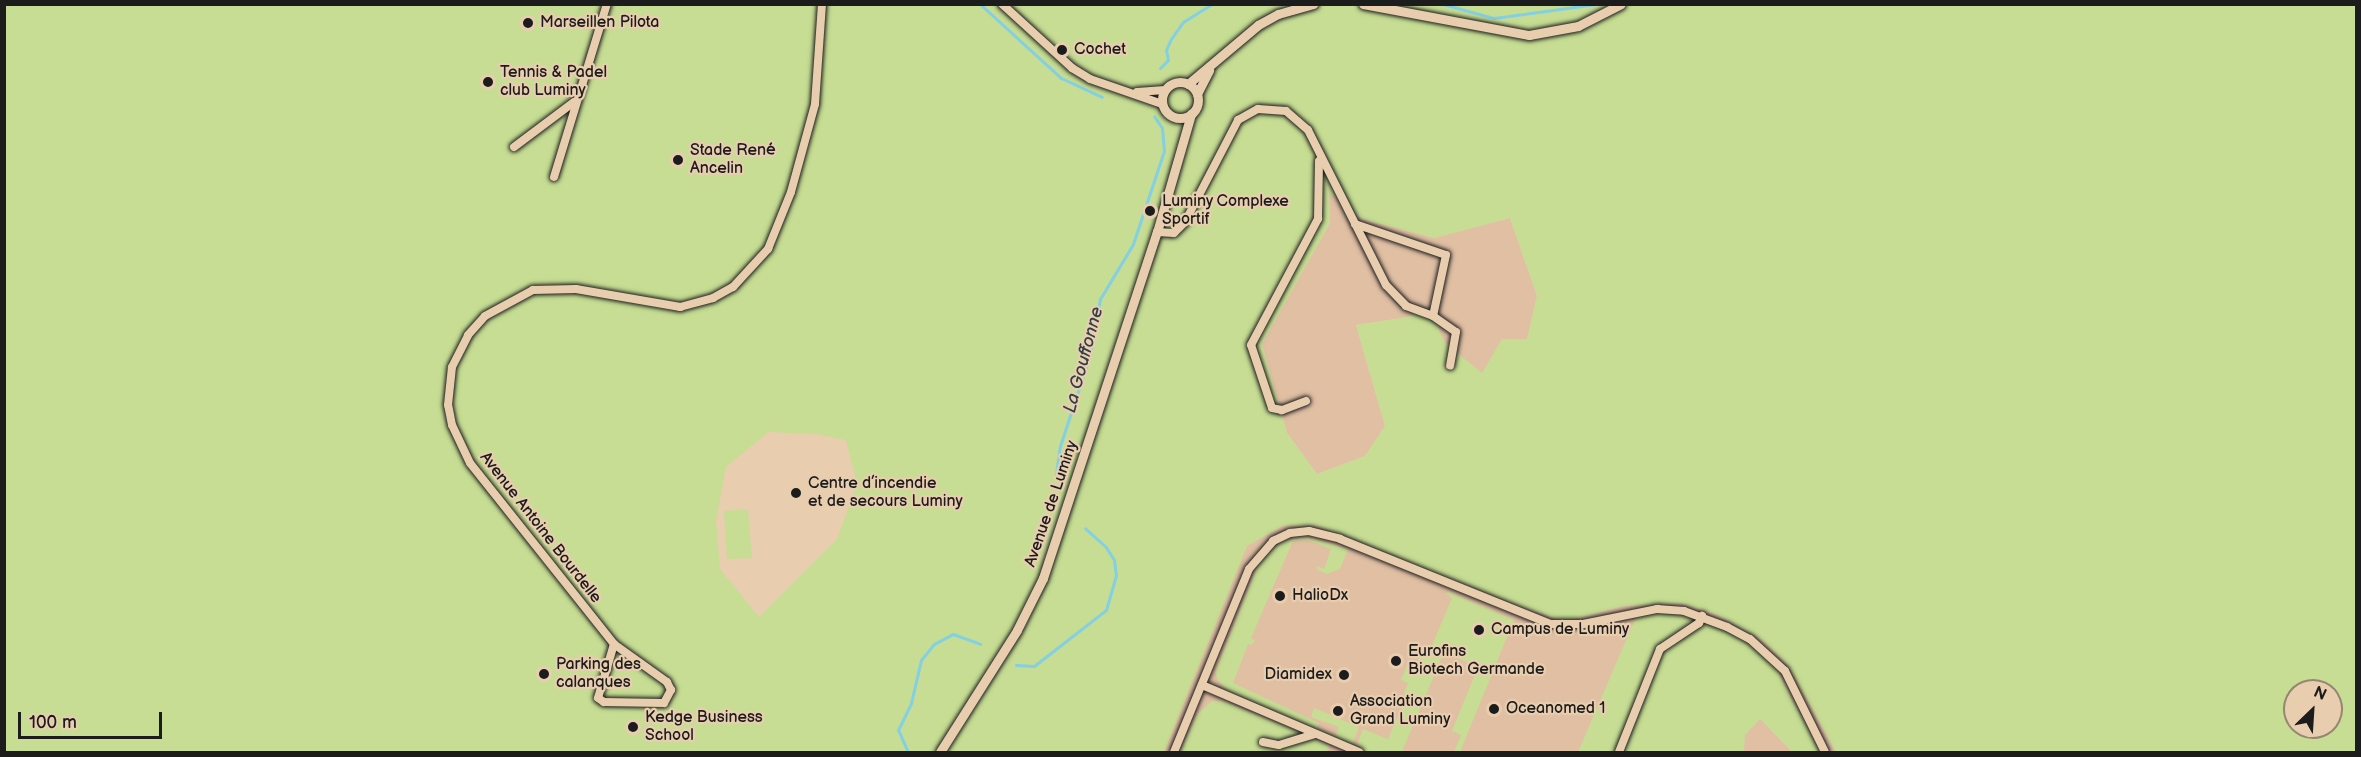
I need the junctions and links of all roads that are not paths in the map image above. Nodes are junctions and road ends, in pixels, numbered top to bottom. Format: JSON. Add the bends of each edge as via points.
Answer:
{"nodes":[{"id":1,"x":607,"y":4,"type":"edge"},
{"id":2,"x":822,"y":4,"type":"edge"},
{"id":3,"x":1002,"y":4,"type":"edge"},
{"id":4,"x":1314,"y":4,"type":"edge"},
{"id":5,"x":1363,"y":4,"type":"edge"},
{"id":6,"x":1620,"y":4,"type":"edge"},
{"id":7,"x":1211,"y":68,"type":"junction"},
{"id":8,"x":1188,"y":84,"type":"junction"},
{"id":9,"x":1165,"y":90,"type":"junction"},
{"id":10,"x":1134,"y":93,"type":"junction"},
{"id":11,"x":1197,"y":94,"type":"junction"},
{"id":12,"x":574,"y":102,"type":"junction"},
{"id":13,"x":1162,"y":104,"type":"junction"},
{"id":14,"x":1191,"y":114,"type":"junction"},
{"id":15,"x":1175,"y":117,"type":"junction"},
{"id":16,"x":1180,"y":142,"type":"junction"},
{"id":17,"x":514,"y":147,"type":"dead end"},
{"id":18,"x":1319,"y":157,"type":"junction"},
{"id":19,"x":554,"y":177,"type":"dead end"},
{"id":20,"x":1355,"y":224,"type":"junction"},
{"id":21,"x":1157,"y":232,"type":"junction"},
{"id":22,"x":1432,"y":316,"type":"junction"},
{"id":23,"x":1450,"y":365,"type":"dead end"},
{"id":24,"x":1306,"y":401,"type":"dead end"},
{"id":25,"x":1702,"y":616,"type":"junction"},
{"id":26,"x":614,"y":644,"type":"junction"},
{"id":27,"x":1202,"y":685,"type":"junction"},
{"id":28,"x":1315,"y":734,"type":"junction"},
{"id":29,"x":1263,"y":742,"type":"dead end"},
{"id":30,"x":940,"y":753,"type":"edge"},
{"id":31,"x":1174,"y":753,"type":"edge"},
{"id":32,"x":1359,"y":753,"type":"edge"},
{"id":33,"x":1619,"y":753,"type":"edge"},
{"id":34,"x":1825,"y":753,"type":"edge"}],
"edges":[{"from":1,"to":12,"type":"street"},
{"from":2,"to":26,"type":"street","name":"Avenue Antoine Bourdelle","via":[[815,104],[790,192],[768,249],[739,282],[713,298],[680,307],[576,289],[533,290],[485,316],[468,335],[452,366],[448,405],[452,425],[470,463]]},
{"from":3,"to":10,"type":"street","via":[[1072,68],[1089,79]]},
{"from":4,"to":7,"type":"street","via":[[1278,14],[1258,25]]},
{"from":5,"to":6,"type":"street","via":[[1529,34],[1578,26]]},
{"from":7,"to":8,"type":"street"},
{"from":7,"to":11,"type":"street"},
{"from":8,"to":9,"type":"street","via":[[1175,82]]},
{"from":8,"to":11,"type":"street"},
{"from":9,"to":10,"type":"street"},
{"from":9,"to":13,"type":"street"},
{"from":10,"to":13,"type":"street"},
{"from":11,"to":14,"type":"street","via":[[1198,103]]},
{"from":12,"to":17,"type":"street"},
{"from":12,"to":19,"type":"street"},
{"from":13,"to":15,"type":"street"},
{"from":14,"to":15,"type":"street"},
{"from":14,"to":16,"type":"street","name":"Avenue de Luminy"},
{"from":15,"to":16,"type":"street","name":"Avenue de Luminy"},
{"from":16,"to":21,"type":"street","name":"Avenue de Luminy"},
{"from":18,"to":20,"type":"street"},
{"from":18,"to":21,"type":"street","via":[[1308,130],[1295,115],[1267,108],[1248,114],[1231,128],[1181,228],[1174,233]]},
{"from":18,"to":24,"type":"street","via":[[1318,219],[1251,345],[1272,408],[1282,410]]},
{"from":20,"to":22,"type":"street","via":[[1395,296],[1412,309]]},
{"from":20,"to":22,"type":"street","via":[[1446,255]]},
{"from":21,"to":30,"type":"street","name":"Avenue de Luminy","via":[[1043,578],[1017,630]]},
{"from":22,"to":23,"type":"street","via":[[1456,332]]},
{"from":25,"to":27,"type":"street","via":[[1657,609],[1583,624],[1550,624],[1340,539],[1309,531],[1290,533],[1260,553],[1249,569]]},
{"from":25,"to":33,"type":"street","via":[[1660,649]]},
{"from":25,"to":34,"type":"street","via":[[1750,639],[1785,671]]},
{"from":26,"to":26,"type":"street","name":"Avenue Antoine Bourdelle","via":[[597,689],[598,698],[604,702],[664,703],[671,690],[667,682]]},
{"from":27,"to":28,"type":"street"},
{"from":27,"to":31,"type":"street"},
{"from":28,"to":29,"type":"street","via":[[1279,745]]},
{"from":28,"to":32,"type":"street"}]}
